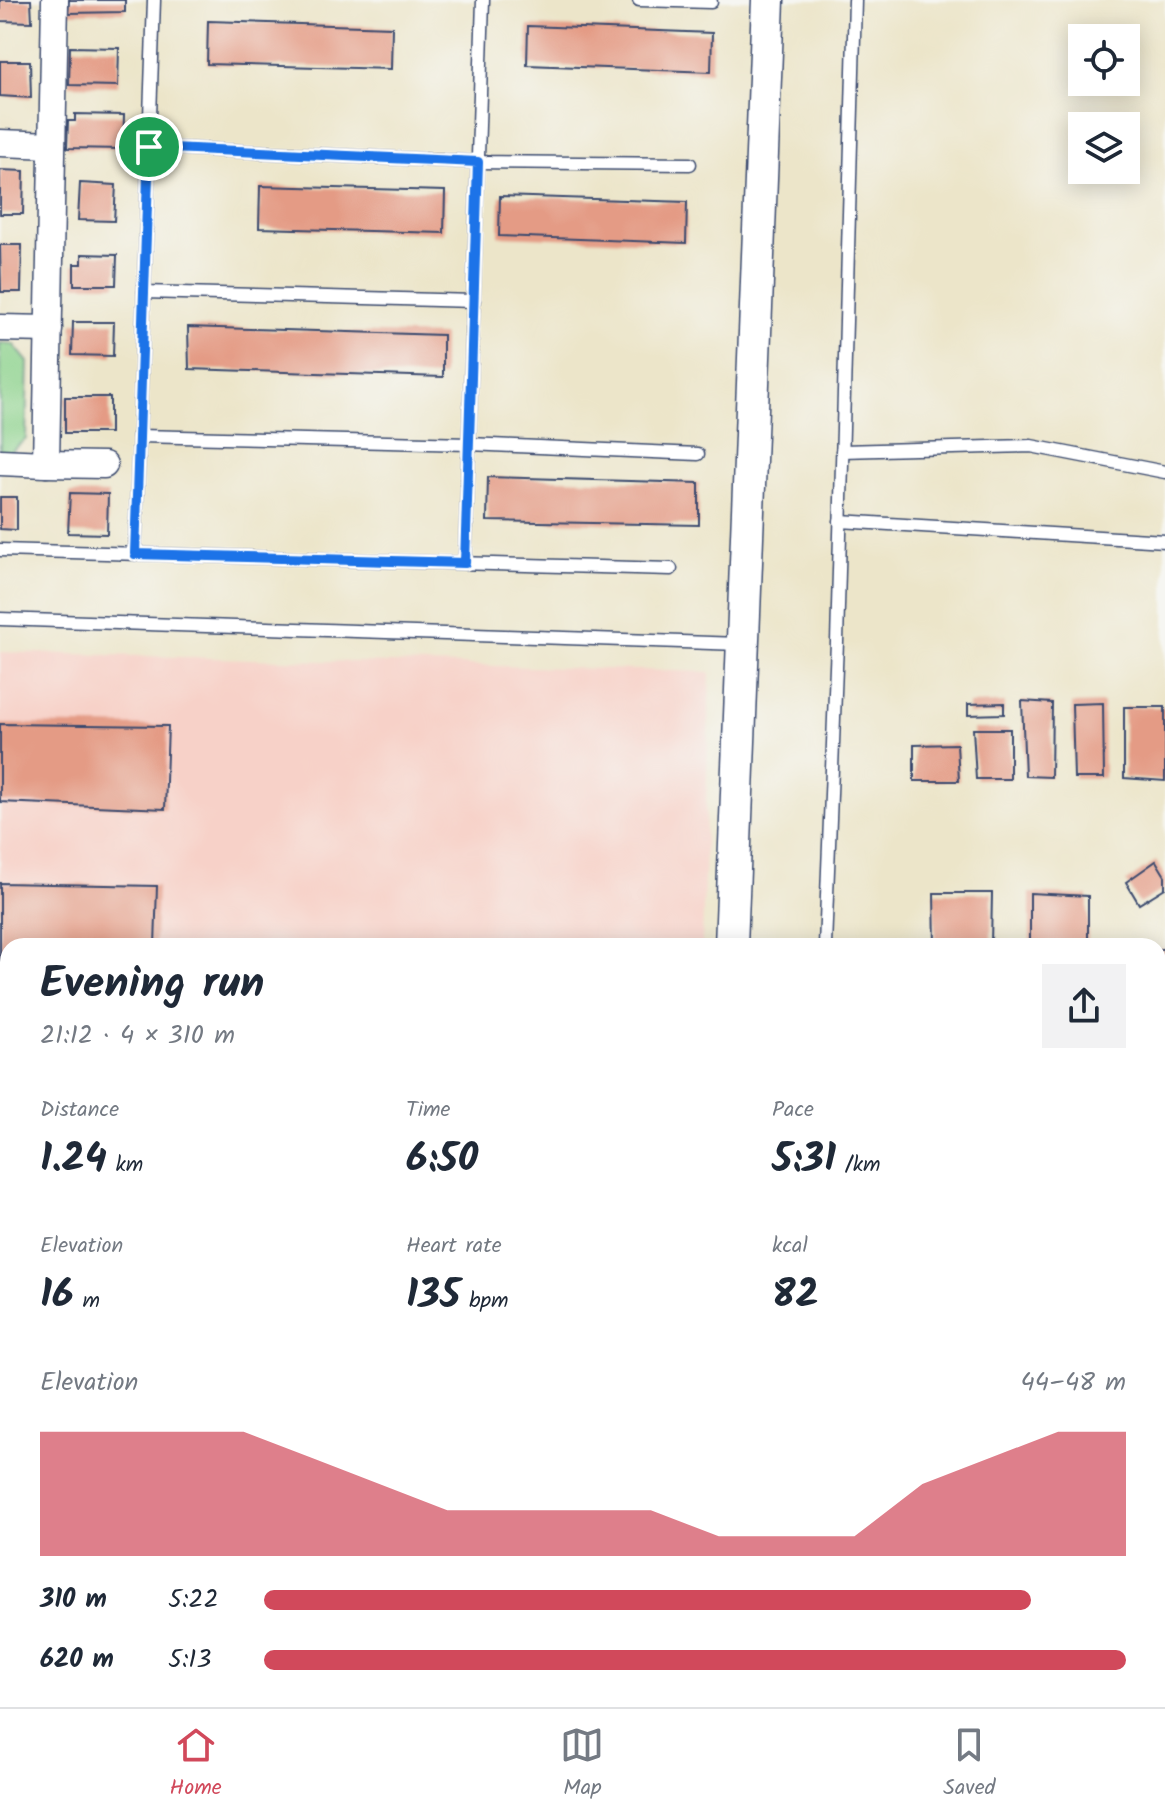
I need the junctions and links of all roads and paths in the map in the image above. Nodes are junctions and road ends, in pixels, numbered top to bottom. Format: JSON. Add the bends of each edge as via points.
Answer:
{"nodes":[{"id":1,"x":55,"y":0,"type":"edge"},
{"id":2,"x":154,"y":0,"type":"edge"},
{"id":3,"x":483,"y":0,"type":"edge"},
{"id":4,"x":639,"y":0,"type":"edge"},
{"id":5,"x":768,"y":0,"type":"edge"},
{"id":6,"x":855,"y":0,"type":"edge"},
{"id":7,"x":711,"y":2,"type":"dead end"},
{"id":8,"x":0,"y":143,"type":"edge"},
{"id":9,"x":52,"y":145,"type":"junction"},
{"id":10,"x":149,"y":147,"type":"junction"},
{"id":11,"x":478,"y":162,"type":"junction"},
{"id":12,"x":690,"y":164,"type":"dead end"},
{"id":13,"x":144,"y":292,"type":"junction"},
{"id":14,"x":474,"y":301,"type":"junction"},
{"id":15,"x":0,"y":328,"type":"edge"},
{"id":16,"x":49,"y":329,"type":"junction"},
{"id":17,"x":139,"y":436,"type":"junction"},
{"id":18,"x":469,"y":444,"type":"junction"},
{"id":19,"x":842,"y":451,"type":"junction"},
{"id":20,"x":698,"y":454,"type":"dead end"},
{"id":21,"x":0,"y":462,"type":"edge"},
{"id":22,"x":46,"y":464,"type":"junction"},
{"id":23,"x":104,"y":465,"type":"dead end"},
{"id":24,"x":1165,"y":472,"type":"edge"},
{"id":25,"x":840,"y":521,"type":"junction"},
{"id":26,"x":1165,"y":541,"type":"edge"},
{"id":27,"x":0,"y":550,"type":"edge"},
{"id":28,"x":135,"y":554,"type":"junction"},
{"id":29,"x":465,"y":563,"type":"junction"},
{"id":30,"x":671,"y":569,"type":"dead end"},
{"id":31,"x":0,"y":619,"type":"edge"},
{"id":32,"x":743,"y":644,"type":"junction"},
{"id":33,"x":731,"y":938,"type":"edge"},
{"id":34,"x":825,"y":938,"type":"edge"}],
"edges":[{"from":1,"to":9,"type":"street"},
{"from":2,"to":10,"type":"lane"},
{"from":3,"to":11,"type":"lane"},
{"from":4,"to":7,"type":"lane"},
{"from":5,"to":32,"type":"street"},
{"from":6,"to":19,"type":"lane"},
{"from":8,"to":9,"type":"street"},
{"from":9,"to":16,"type":"street"},
{"from":10,"to":11,"type":"lane"},
{"from":10,"to":13,"type":"lane"},
{"from":11,"to":12,"type":"lane"},
{"from":11,"to":14,"type":"lane"},
{"from":13,"to":14,"type":"lane"},
{"from":13,"to":17,"type":"lane"},
{"from":14,"to":18,"type":"lane"},
{"from":15,"to":16,"type":"street"},
{"from":16,"to":22,"type":"street"},
{"from":17,"to":18,"type":"lane"},
{"from":17,"to":28,"type":"lane"},
{"from":18,"to":20,"type":"lane"},
{"from":18,"to":29,"type":"lane"},
{"from":19,"to":24,"type":"lane","via":[[1031,446]]},
{"from":19,"to":25,"type":"lane"},
{"from":21,"to":22,"type":"street"},
{"from":22,"to":23,"type":"street"},
{"from":25,"to":26,"type":"lane"},
{"from":25,"to":34,"type":"lane"},
{"from":27,"to":28,"type":"lane"},
{"from":28,"to":29,"type":"lane"},
{"from":29,"to":30,"type":"lane"},
{"from":31,"to":32,"type":"lane"},
{"from":32,"to":33,"type":"street"}]}
